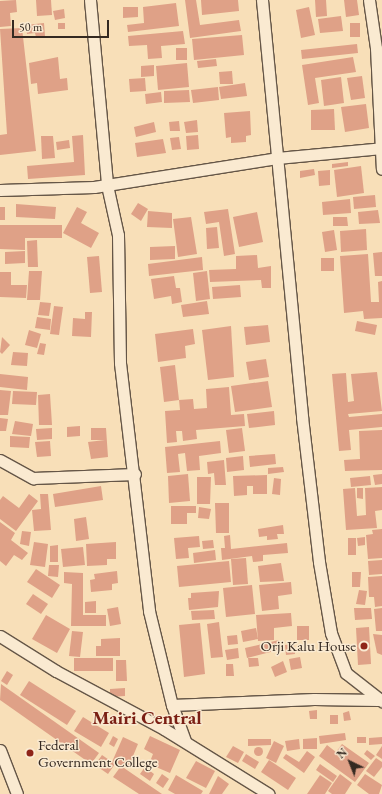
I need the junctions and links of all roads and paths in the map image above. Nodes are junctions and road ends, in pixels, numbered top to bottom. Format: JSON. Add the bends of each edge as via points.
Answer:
{"nodes":[{"id":1,"x":90,"y":0,"type":"edge"},
{"id":2,"x":262,"y":0,"type":"edge"},
{"id":3,"x":369,"y":0,"type":"edge"},
{"id":4,"x":381,"y":148,"type":"edge"},
{"id":5,"x":277,"y":158,"type":"junction"},
{"id":6,"x":382,"y":169,"type":"edge"},
{"id":7,"x":107,"y":185,"type":"junction"},
{"id":8,"x":0,"y":190,"type":"edge"},
{"id":9,"x":0,"y":460,"type":"edge"},
{"id":10,"x":135,"y":474,"type":"junction"},
{"id":11,"x":0,"y":636,"type":"edge"},
{"id":12,"x":380,"y":701,"type":"edge"},
{"id":13,"x":172,"y":705,"type":"junction"},
{"id":14,"x":184,"y":741,"type":"junction"},
{"id":15,"x":0,"y":750,"type":"edge"},
{"id":16,"x":17,"y":794,"type":"edge"},
{"id":17,"x":270,"y":794,"type":"edge"}],
"edges":[{"from":1,"to":7,"type":"street"},
{"from":2,"to":5,"type":"street"},
{"from":3,"to":4,"type":"street","via":[[376,48]]},
{"from":4,"to":5,"type":"street"},
{"from":4,"to":6,"type":"street"},
{"from":5,"to":7,"type":"street"},
{"from":5,"to":12,"type":"street","via":[[302,417],[319,562],[331,633],[346,673]]},
{"from":7,"to":8,"type":"street"},
{"from":7,"to":10,"type":"street","via":[[118,235],[120,363]]},
{"from":9,"to":10,"type":"street","via":[[33,478]]},
{"from":10,"to":13,"type":"street","via":[[149,610]]},
{"from":11,"to":14,"type":"street"},
{"from":12,"to":13,"type":"street","via":[[314,699]]},
{"from":13,"to":14,"type":"street"},
{"from":14,"to":17,"type":"street"},
{"from":15,"to":16,"type":"street"}]}
